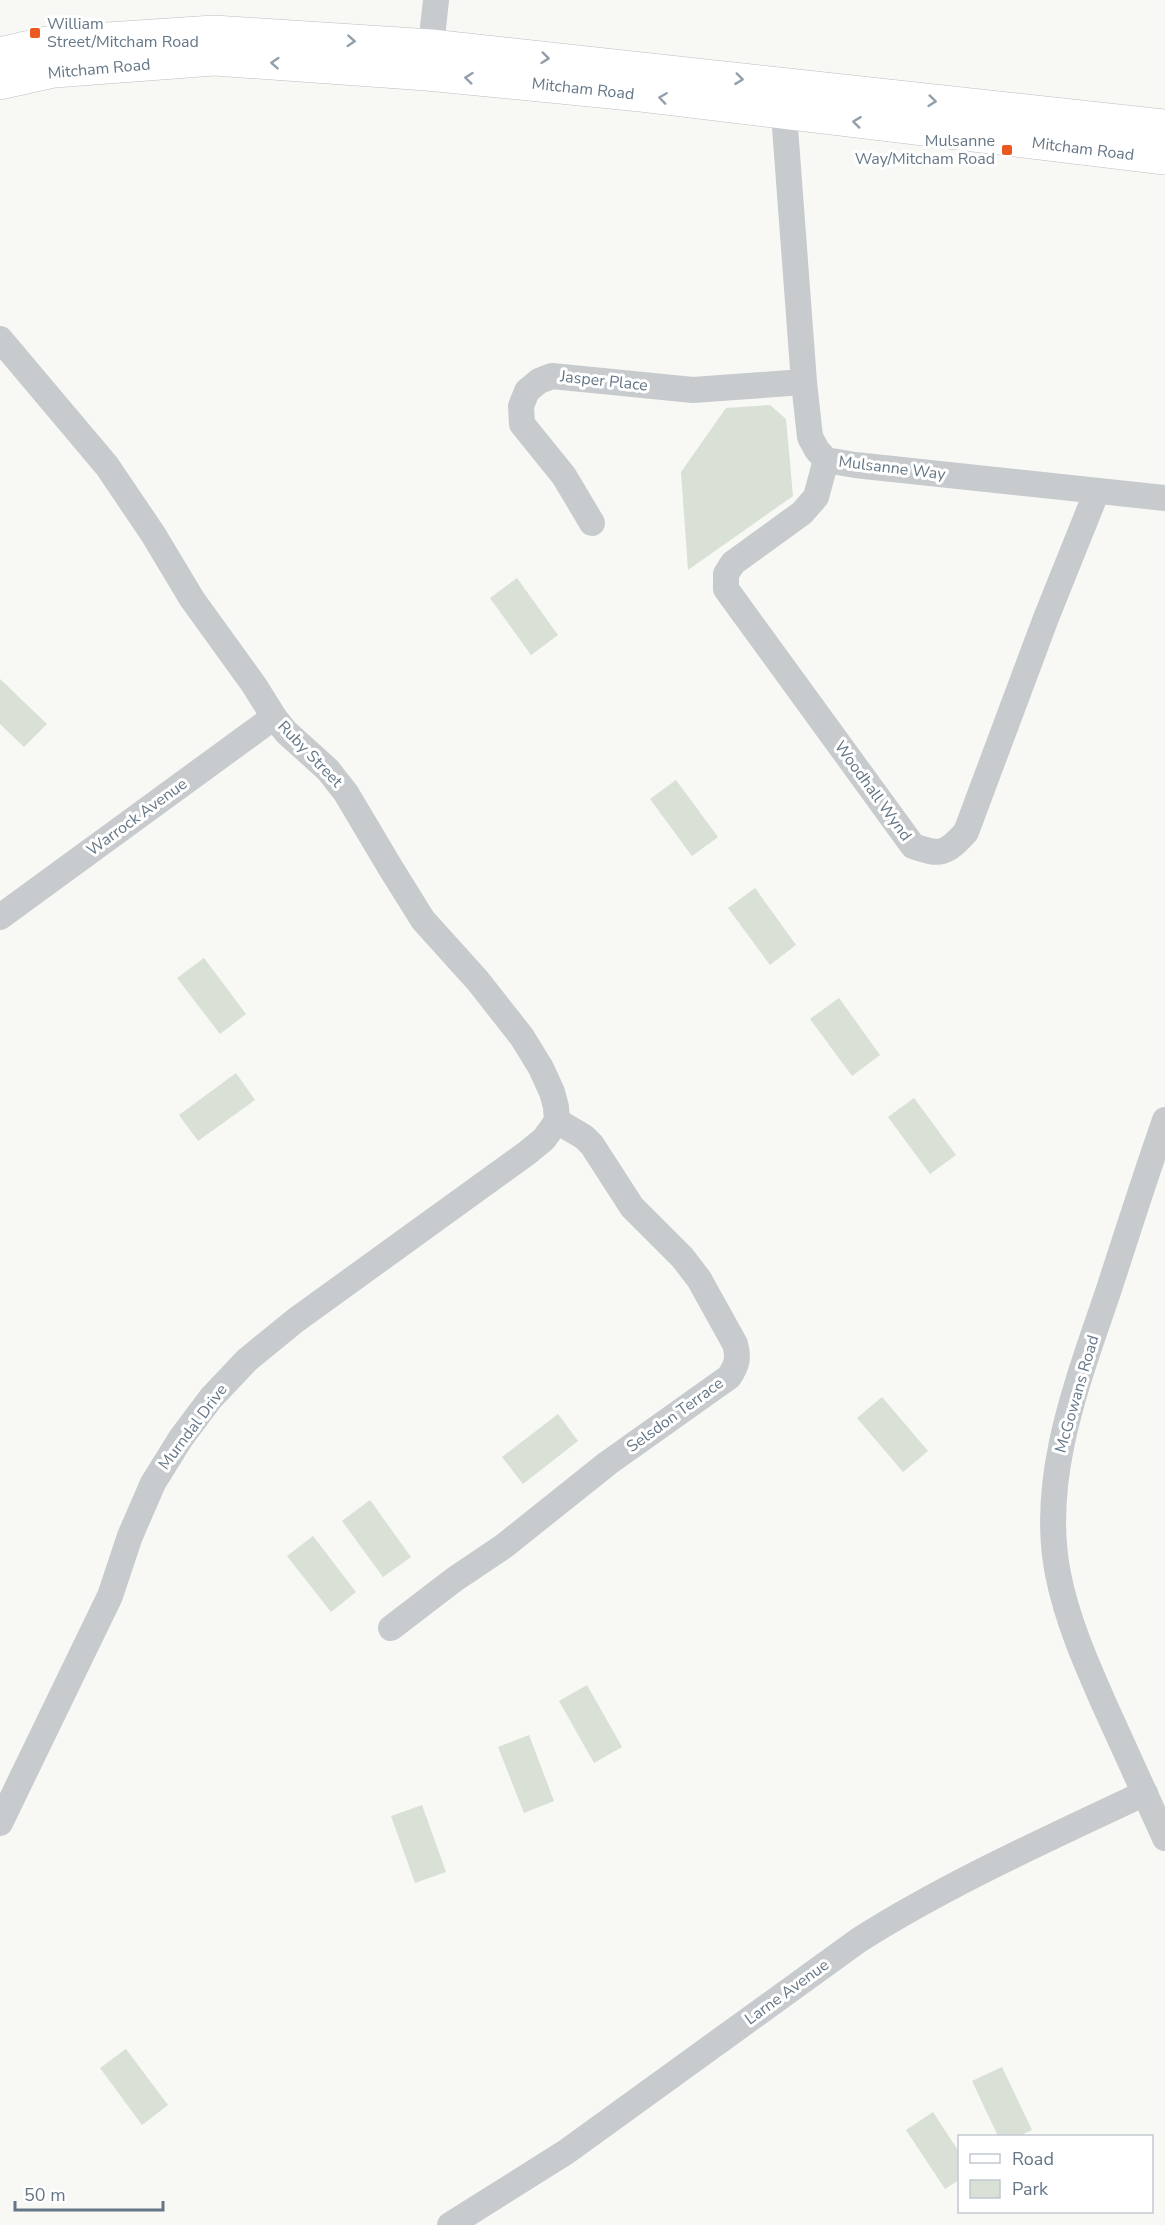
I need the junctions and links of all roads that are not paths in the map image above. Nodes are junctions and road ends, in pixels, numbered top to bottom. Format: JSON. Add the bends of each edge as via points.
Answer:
{"nodes":[{"id":1,"x":436,"y":0,"type":"edge"},
{"id":2,"x":214,"y":45,"type":"junction"},
{"id":3,"x":0,"y":54,"type":"edge"},
{"id":4,"x":429,"y":60,"type":"junction"},
{"id":5,"x":0,"y":83,"type":"edge"},
{"id":6,"x":784,"y":99,"type":"junction"},
{"id":7,"x":1165,"y":126,"type":"edge"},
{"id":8,"x":1165,"y":158,"type":"edge"},
{"id":9,"x":0,"y":339,"type":"edge"},
{"id":10,"x":804,"y":382,"type":"junction"},
{"id":11,"x":826,"y":460,"type":"junction"},
{"id":12,"x":1096,"y":491,"type":"junction"},
{"id":13,"x":1165,"y":498,"type":"edge"},
{"id":14,"x":592,"y":523,"type":"dead end"},
{"id":15,"x":274,"y":717,"type":"junction"},
{"id":16,"x":0,"y":917,"type":"edge"},
{"id":17,"x":1165,"y":1120,"type":"edge"},
{"id":18,"x":557,"y":1121,"type":"junction"},
{"id":19,"x":390,"y":1628,"type":"dead end"},
{"id":20,"x":1144,"y":1793,"type":"junction"},
{"id":21,"x":1162,"y":1822,"type":"edge"},
{"id":22,"x":0,"y":1823,"type":"edge"},
{"id":23,"x":450,"y":2225,"type":"edge"}],
"edges":[{"from":1,"to":4,"type":"street"},
{"from":2,"to":3,"type":"main road","name":"Mitcham Road","via":[[47,43]]},
{"from":2,"to":4,"type":"main road","name":"Mitcham Road"},
{"from":2,"to":5,"type":"main road","name":"Mitcham Road"},
{"from":4,"to":6,"type":"main road","name":"Mitcham Road"},
{"from":6,"to":7,"type":"main road","name":"Mitcham Road","one_way":true},
{"from":8,"to":6,"type":"main road","name":"Mitcham Road","one_way":true},
{"from":6,"to":10,"type":"street","name":"Mulsanne Way"},
{"from":9,"to":15,"type":"street","name":"Ruby Street","via":[[112,474]]},
{"from":10,"to":11,"type":"street","name":"Mulsanne Way","via":[[810,437]]},
{"from":10,"to":14,"type":"street","name":"Jasper Place","via":[[693,390],[552,376],[539,381],[527,391],[521,406],[522,424],[564,476]]},
{"from":11,"to":12,"type":"street","name":"Mulsanne Way"},
{"from":11,"to":12,"type":"street","name":"Woodhall Wynd","via":[[816,497],[802,513],[733,562],[726,574],[726,589],[913,846],[933,853],[951,849],[966,832]]},
{"from":12,"to":13,"type":"street","name":"Mulsanne Way"},
{"from":15,"to":16,"type":"street","name":"Warrock Avenue"},
{"from":15,"to":18,"type":"street","name":"Ruby Street","via":[[346,793],[423,920],[522,1036],[552,1092]]},
{"from":17,"to":20,"type":"street","name":"McGowans Road","via":[[1064,1434],[1054,1489],[1058,1573],[1070,1621]]},
{"from":18,"to":19,"type":"street","name":"Selsdon Terrace","via":[[592,1145],[632,1207],[699,1278],[735,1344],[739,1356],[736,1367],[729,1377]]},
{"from":18,"to":22,"type":"street","name":"Murndal Drive","via":[[544,1139],[526,1153],[296,1320],[247,1360],[211,1398],[153,1483],[110,1596]]},
{"from":20,"to":21,"type":"street","name":"McGowans Road"},
{"from":20,"to":23,"type":"street","name":"Larne Avenue","via":[[973,1875],[894,1918],[566,2152]]}]}
